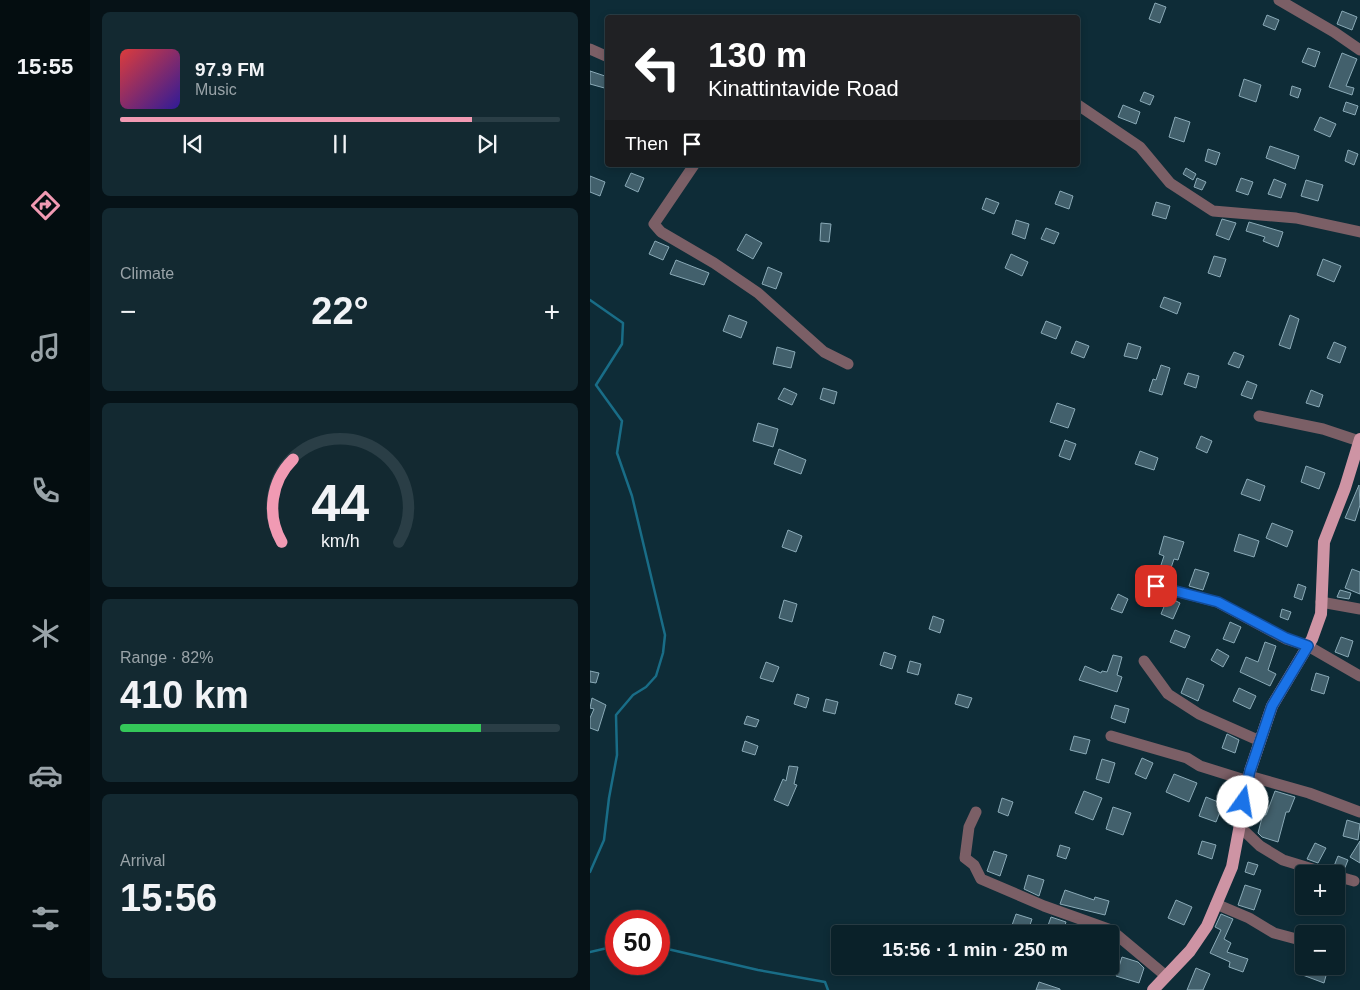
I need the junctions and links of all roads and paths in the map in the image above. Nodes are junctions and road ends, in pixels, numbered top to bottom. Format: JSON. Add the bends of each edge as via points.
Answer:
{"nodes":[{"id":1,"x":1279,"y":0,"type":"edge"},
{"id":2,"x":590,"y":49,"type":"edge"},
{"id":3,"x":1360,"y":50,"type":"edge"},
{"id":4,"x":605,"y":56,"type":"edge"},
{"id":5,"x":1080,"y":106,"type":"edge"},
{"id":6,"x":693,"y":167,"type":"edge"},
{"id":7,"x":1360,"y":232,"type":"edge"},
{"id":8,"x":848,"y":364,"type":"dead end"},
{"id":9,"x":1259,"y":416,"type":"dead end"},
{"id":10,"x":1360,"y":440,"type":"edge"},
{"id":11,"x":1156,"y":586,"type":"dead end"},
{"id":12,"x":1321,"y":602,"type":"junction"},
{"id":13,"x":1360,"y":609,"type":"edge"},
{"id":14,"x":1308,"y":646,"type":"junction"},
{"id":15,"x":1144,"y":661,"type":"dead end"},
{"id":16,"x":1360,"y":676,"type":"edge"},
{"id":17,"x":1111,"y":736,"type":"dead end"},
{"id":18,"x":1260,"y":741,"type":"junction"},
{"id":19,"x":1248,"y":779,"type":"junction"},
{"id":20,"x":976,"y":812,"type":"dead end"},
{"id":21,"x":1360,"y":812,"type":"edge"},
{"id":22,"x":1239,"y":826,"type":"junction"},
{"id":23,"x":1299,"y":865,"type":"edge"},
{"id":24,"x":1345,"y":878,"type":"edge"},
{"id":25,"x":1354,"y":881,"type":"dead end"},
{"id":26,"x":1216,"y":904,"type":"junction"},
{"id":27,"x":1295,"y":939,"type":"edge"},
{"id":28,"x":1166,"y":976,"type":"junction"},
{"id":29,"x":1154,"y":990,"type":"edge"}],
"edges":[{"from":1,"to":3,"type":"street"},
{"from":2,"to":4,"type":"street"},
{"from":5,"to":7,"type":"street","via":[[1140,148],[1170,183],[1213,211],[1296,218]]},
{"from":6,"to":8,"type":"street","via":[[654,224],[661,232],[714,262],[758,293],[824,352]]},
{"from":9,"to":10,"type":"street"},
{"from":10,"to":12,"type":"main road","via":[[1324,542]]},
{"from":11,"to":14,"type":"street","via":[[1218,602]]},
{"from":12,"to":13,"type":"street"},
{"from":12,"to":14,"type":"main road","via":[[1321,614]]},
{"from":14,"to":16,"type":"street"},
{"from":14,"to":18,"type":"main road","via":[[1272,706]]},
{"from":15,"to":18,"type":"street","via":[[1168,694],[1199,714]]},
{"from":17,"to":19,"type":"street"},
{"from":18,"to":19,"type":"main road"},
{"from":19,"to":21,"type":"street","via":[[1309,793]]},
{"from":19,"to":22,"type":"main road"},
{"from":20,"to":28,"type":"street","via":[[965,858],[974,865],[981,879],[1111,930]]},
{"from":22,"to":23,"type":"street","via":[[1260,846],[1283,860]]},
{"from":22,"to":26,"type":"main road","via":[[1232,867]]},
{"from":24,"to":25,"type":"street"},
{"from":26,"to":27,"type":"street","via":[[1274,933]]},
{"from":26,"to":28,"type":"main road","via":[[1207,926]]},
{"from":28,"to":29,"type":"main road"}]}
